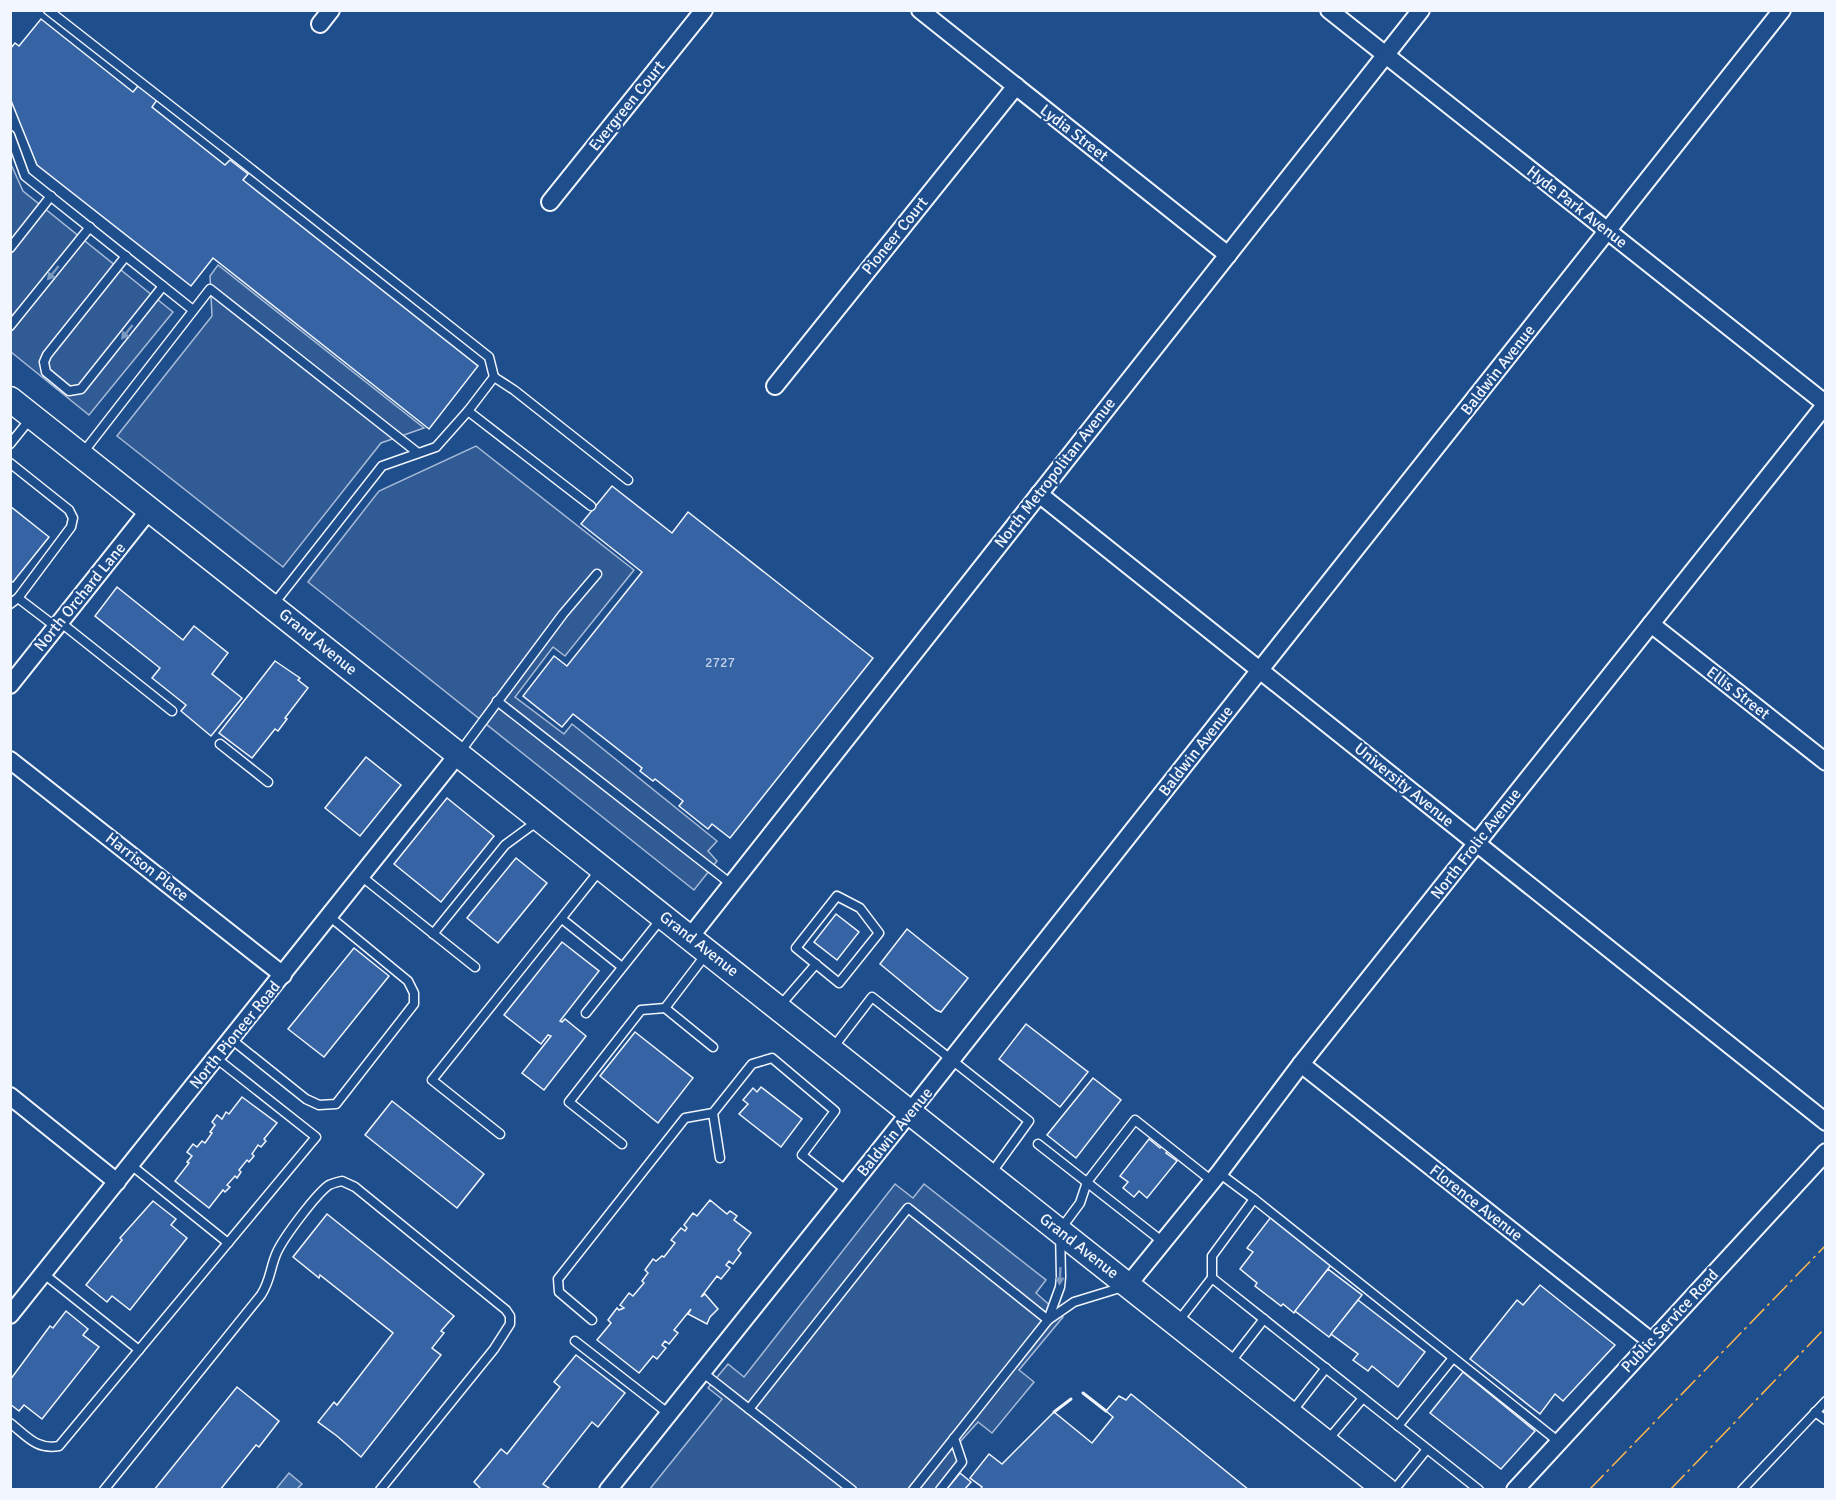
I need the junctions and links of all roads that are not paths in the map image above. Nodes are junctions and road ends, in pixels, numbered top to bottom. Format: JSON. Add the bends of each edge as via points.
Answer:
{"nodes":[{"id":1,"x":48,"y":10,"type":"edge"},
{"id":2,"x":331,"y":10,"type":"edge"},
{"id":3,"x":704,"y":10,"type":"edge"},
{"id":4,"x":920,"y":10,"type":"edge"},
{"id":5,"x":1329,"y":10,"type":"edge"},
{"id":6,"x":1421,"y":10,"type":"edge"},
{"id":7,"x":1782,"y":10,"type":"edge"},
{"id":8,"x":320,"y":24,"type":"dead end"},
{"id":9,"x":1385,"y":55,"type":"junction"},
{"id":10,"x":1016,"y":86,"type":"junction"},
{"id":11,"x":10,"y":135,"type":"edge"},
{"id":12,"x":18,"y":155,"type":"junction"},
{"id":13,"x":10,"y":165,"type":"edge"},
{"id":14,"x":51,"y":196,"type":"junction"},
{"id":15,"x":550,"y":202,"type":"dead end"},
{"id":16,"x":90,"y":227,"type":"junction"},
{"id":17,"x":1608,"y":231,"type":"junction"},
{"id":18,"x":10,"y":248,"type":"edge"},
{"id":19,"x":1228,"y":255,"type":"junction"},
{"id":20,"x":126,"y":256,"type":"junction"},
{"id":21,"x":163,"y":286,"type":"junction"},
{"id":22,"x":193,"y":310,"type":"junction"},
{"id":23,"x":10,"y":326,"type":"edge"},
{"id":24,"x":494,"y":377,"type":"junction"},
{"id":25,"x":775,"y":386,"type":"dead end"},
{"id":26,"x":10,"y":399,"type":"edge"},
{"id":27,"x":1826,"y":404,"type":"edge"},
{"id":28,"x":468,"y":411,"type":"junction"},
{"id":29,"x":32,"y":416,"type":"junction"},
{"id":30,"x":10,"y":444,"type":"edge"},
{"id":31,"x":418,"y":453,"type":"junction"},
{"id":32,"x":82,"y":455,"type":"junction"},
{"id":33,"x":12,"y":468,"type":"edge"},
{"id":34,"x":628,"y":480,"type":"dead end"},
{"id":35,"x":1038,"y":494,"type":"junction"},
{"id":36,"x":591,"y":506,"type":"dead end"},
{"id":37,"x":150,"y":509,"type":"junction"},
{"id":38,"x":597,"y":574,"type":"dead end"},
{"id":39,"x":13,"y":602,"type":"edge"},
{"id":40,"x":273,"y":605,"type":"junction"},
{"id":41,"x":1651,"y":624,"type":"junction"},
{"id":42,"x":58,"y":625,"type":"junction"},
{"id":43,"x":1260,"y":670,"type":"junction"},
{"id":44,"x":10,"y":685,"type":"edge"},
{"id":45,"x":497,"y":701,"type":"junction"},
{"id":46,"x":172,"y":711,"type":"dead end"},
{"id":47,"x":220,"y":744,"type":"dead end"},
{"id":48,"x":459,"y":753,"type":"junction"},
{"id":49,"x":10,"y":760,"type":"edge"},
{"id":50,"x":1826,"y":762,"type":"edge"},
{"id":51,"x":268,"y":782,"type":"dead end"},
{"id":52,"x":541,"y":819,"type":"junction"},
{"id":53,"x":1477,"y":843,"type":"junction"},
{"id":54,"x":602,"y":868,"type":"junction"},
{"id":55,"x":361,"y":876,"type":"junction"},
{"id":56,"x":730,"y":884,"type":"junction"},
{"id":57,"x":329,"y":916,"type":"junction"},
{"id":58,"x":663,"y":916,"type":"junction"},
{"id":59,"x":562,"y":919,"type":"junction"},
{"id":60,"x":433,"y":934,"type":"junction"},
{"id":61,"x":699,"y":944,"type":"junction"},
{"id":62,"x":816,"y":964,"type":"junction"},
{"id":63,"x":475,"y":967,"type":"dead end"},
{"id":64,"x":622,"y":967,"type":"junction"},
{"id":65,"x":283,"y":975,"type":"junction"},
{"id":66,"x":665,"y":1008,"type":"junction"},
{"id":67,"x":779,"y":1008,"type":"junction"},
{"id":68,"x":586,"y":1013,"type":"dead end"},
{"id":69,"x":231,"y":1039,"type":"junction"},
{"id":70,"x":714,"y":1047,"type":"dead end"},
{"id":71,"x":831,"y":1049,"type":"junction"},
{"id":72,"x":216,"y":1058,"type":"junction"},
{"id":73,"x":952,"y":1060,"type":"junction"},
{"id":74,"x":1301,"y":1064,"type":"junction"},
{"id":75,"x":10,"y":1096,"type":"edge"},
{"id":76,"x":910,"y":1112,"type":"junction"},
{"id":77,"x":713,"y":1113,"type":"junction"},
{"id":78,"x":1826,"y":1122,"type":"edge"},
{"id":79,"x":500,"y":1134,"type":"dead end"},
{"id":80,"x":622,"y":1144,"type":"dead end"},
{"id":81,"x":1038,"y":1144,"type":"dead end"},
{"id":82,"x":1826,"y":1152,"type":"edge"},
{"id":83,"x":720,"y":1158,"type":"dead end"},
{"id":84,"x":131,"y":1165,"type":"junction"},
{"id":85,"x":990,"y":1175,"type":"junction"},
{"id":86,"x":1216,"y":1177,"type":"junction"},
{"id":87,"x":117,"y":1182,"type":"junction"},
{"id":88,"x":1087,"y":1182,"type":"junction"},
{"id":89,"x":847,"y":1191,"type":"junction"},
{"id":90,"x":1254,"y":1199,"type":"junction"},
{"id":91,"x":1060,"y":1230,"type":"junction"},
{"id":92,"x":1163,"y":1242,"type":"junction"},
{"id":93,"x":228,"y":1243,"type":"junction"},
{"id":94,"x":44,"y":1274,"type":"junction"},
{"id":95,"x":1212,"y":1278,"type":"junction"},
{"id":96,"x":1128,"y":1285,"type":"junction"},
{"id":97,"x":10,"y":1315,"type":"edge"},
{"id":98,"x":1264,"y":1319,"type":"junction"},
{"id":99,"x":592,"y":1320,"type":"dead end"},
{"id":100,"x":1048,"y":1320,"type":"junction"},
{"id":101,"x":1177,"y":1323,"type":"junction"},
{"id":102,"x":576,"y":1341,"type":"dead end"},
{"id":103,"x":1651,"y":1341,"type":"junction"},
{"id":104,"x":139,"y":1350,"type":"junction"},
{"id":105,"x":1453,"y":1358,"type":"junction"},
{"id":106,"x":1229,"y":1365,"type":"junction"},
{"id":107,"x":1326,"y":1368,"type":"junction"},
{"id":108,"x":702,"y":1372,"type":"junction"},
{"id":109,"x":1363,"y":1398,"type":"junction"},
{"id":110,"x":1826,"y":1401,"type":"edge"},
{"id":111,"x":749,"y":1409,"type":"junction"},
{"id":112,"x":1815,"y":1412,"type":"junction"},
{"id":113,"x":1290,"y":1413,"type":"junction"},
{"id":114,"x":669,"y":1414,"type":"junction"},
{"id":115,"x":1826,"y":1420,"type":"edge"},
{"id":116,"x":10,"y":1423,"type":"edge"},
{"id":117,"x":1398,"y":1426,"type":"junction"},
{"id":118,"x":954,"y":1438,"type":"junction"},
{"id":119,"x":1326,"y":1442,"type":"junction"},
{"id":120,"x":1559,"y":1442,"type":"junction"},
{"id":121,"x":1427,"y":1449,"type":"junction"},
{"id":122,"x":104,"y":1490,"type":"edge"},
{"id":123,"x":380,"y":1490,"type":"edge"},
{"id":124,"x":608,"y":1490,"type":"edge"},
{"id":125,"x":852,"y":1490,"type":"edge"},
{"id":126,"x":913,"y":1490,"type":"edge"},
{"id":127,"x":940,"y":1490,"type":"edge"},
{"id":128,"x":1386,"y":1490,"type":"edge"},
{"id":129,"x":1394,"y":1490,"type":"edge"},
{"id":130,"x":1479,"y":1490,"type":"edge"},
{"id":131,"x":1515,"y":1490,"type":"edge"},
{"id":132,"x":1742,"y":1490,"type":"edge"}],
"edges":[{"from":1,"to":24,"type":"lane","via":[[489,357]]},
{"from":2,"to":8,"type":"street"},
{"from":3,"to":15,"type":"street","name":"Evergreen Court"},
{"from":4,"to":10,"type":"street","name":"Lydia Street"},
{"from":5,"to":9,"type":"street","name":"Hyde Park Avenue"},
{"from":6,"to":9,"type":"street","name":"North Metropolitan Avenue"},
{"from":7,"to":17,"type":"street","name":"Baldwin Avenue"},
{"from":9,"to":17,"type":"street","name":"Hyde Park Avenue"},
{"from":9,"to":19,"type":"street","name":"North Metropolitan Avenue"},
{"from":10,"to":19,"type":"street","name":"Lydia Street"},
{"from":10,"to":25,"type":"street","name":"Pioneer Court"},
{"from":11,"to":12,"type":"lane"},
{"from":12,"to":13,"type":"lane"},
{"from":12,"to":14,"type":"lane","via":[[25,176]]},
{"from":14,"to":16,"type":"lane"},
{"from":14,"to":18,"type":"lane"},
{"from":16,"to":20,"type":"lane"},
{"from":16,"to":23,"type":"lane","one_way":true},
{"from":17,"to":27,"type":"street","name":"Hyde Park Avenue"},
{"from":17,"to":43,"type":"street","name":"Baldwin Avenue"},
{"from":19,"to":35,"type":"street","name":"North Metropolitan Avenue"},
{"from":20,"to":21,"type":"lane"},
{"from":21,"to":20,"type":"lane","one_way":true,"via":[[81,389],[69,391],[46,372],[44,362]]},
{"from":21,"to":22,"type":"lane"},
{"from":22,"to":31,"type":"lane","via":[[210,289]]},
{"from":22,"to":32,"type":"lane"},
{"from":24,"to":28,"type":"lane"},
{"from":24,"to":34,"type":"lane"},
{"from":26,"to":29,"type":"main road","name":"Grand Avenue"},
{"from":27,"to":41,"type":"street","name":"North Frolic Avenue"},
{"from":28,"to":31,"type":"lane","via":[[436,447]]},
{"from":28,"to":36,"type":"lane"},
{"from":29,"to":30,"type":"lane"},
{"from":29,"to":32,"type":"main road","name":"Grand Avenue"},
{"from":31,"to":40,"type":"lane","via":[[382,466]]},
{"from":32,"to":37,"type":"main road","name":"Grand Avenue"},
{"from":33,"to":39,"type":"lane","via":[[69,510],[73,518],[71,527]]},
{"from":35,"to":43,"type":"street","name":"University Avenue"},
{"from":35,"to":56,"type":"street","name":"North Metropolitan Avenue"},
{"from":37,"to":40,"type":"main road","name":"Grand Avenue"},
{"from":37,"to":42,"type":"street","name":"North Orchard Lane"},
{"from":38,"to":45,"type":"lane"},
{"from":39,"to":42,"type":"lane"},
{"from":40,"to":48,"type":"main road","name":"Grand Avenue"},
{"from":41,"to":50,"type":"street","name":"Ellis Street"},
{"from":41,"to":53,"type":"street","name":"North Frolic Avenue"},
{"from":42,"to":44,"type":"street","name":"North Orchard Lane"},
{"from":42,"to":46,"type":"lane"},
{"from":43,"to":53,"type":"street","name":"University Avenue"},
{"from":43,"to":73,"type":"street","name":"Baldwin Avenue"},
{"from":45,"to":48,"type":"lane"},
{"from":45,"to":56,"type":"lane"},
{"from":47,"to":51,"type":"lane"},
{"from":48,"to":52,"type":"main road","name":"Grand Avenue"},
{"from":48,"to":55,"type":"street","name":"North Pioneer Road"},
{"from":49,"to":65,"type":"street","name":"Harrison Place"},
{"from":52,"to":54,"type":"main road","name":"Grand Avenue"},
{"from":52,"to":60,"type":"lane","via":[[505,845]]},
{"from":53,"to":74,"type":"street","name":"North Frolic Avenue"},
{"from":53,"to":78,"type":"street","name":"University Avenue"},
{"from":54,"to":58,"type":"main road","name":"Grand Avenue"},
{"from":54,"to":59,"type":"lane"},
{"from":55,"to":57,"type":"street","name":"North Pioneer Road"},
{"from":55,"to":60,"type":"lane"},
{"from":56,"to":61,"type":"street","name":"North Metropolitan Avenue"},
{"from":57,"to":65,"type":"street","name":"North Pioneer Road"},
{"from":57,"to":69,"type":"lane","via":[[408,981],[414,993],[414,1004],[336,1104],[319,1105],[306,1099]]},
{"from":58,"to":61,"type":"main road","name":"Grand Avenue"},
{"from":58,"to":64,"type":"lane"},
{"from":59,"to":64,"type":"lane"},
{"from":59,"to":79,"type":"lane","via":[[432,1080]]},
{"from":60,"to":63,"type":"lane"},
{"from":61,"to":66,"type":"lane"},
{"from":61,"to":67,"type":"main road","name":"Grand Avenue"},
{"from":62,"to":62,"type":"lane","via":[[839,983],[879,933],[860,908],[837,896],[796,948]]},
{"from":62,"to":67,"type":"lane"},
{"from":64,"to":68,"type":"lane"},
{"from":65,"to":69,"type":"street","name":"North Pioneer Road"},
{"from":66,"to":70,"type":"lane"},
{"from":66,"to":80,"type":"lane","via":[[641,1010],[568,1102]]},
{"from":67,"to":71,"type":"main road","name":"Grand Avenue"},
{"from":69,"to":72,"type":"street","name":"North Pioneer Road"},
{"from":71,"to":73,"type":"lane","via":[[873,998]]},
{"from":71,"to":76,"type":"main road","name":"Grand Avenue"},
{"from":72,"to":84,"type":"street","name":"North Pioneer Road"},
{"from":72,"to":93,"type":"lane","via":[[316,1137]]},
{"from":73,"to":76,"type":"street","name":"Baldwin Avenue"},
{"from":73,"to":85,"type":"lane","via":[[1029,1121]]},
{"from":74,"to":86,"type":"street","name":"North Frolic Avenue"},
{"from":74,"to":103,"type":"street","name":"Florence Avenue"},
{"from":75,"to":87,"type":"street"},
{"from":76,"to":85,"type":"main road","name":"Grand Avenue"},
{"from":76,"to":89,"type":"street","name":"Baldwin Avenue"},
{"from":77,"to":83,"type":"lane"},
{"from":77,"to":89,"type":"lane","via":[[752,1064],[772,1058],[835,1111],[802,1155]]},
{"from":77,"to":99,"type":"lane","via":[[684,1118],[558,1279],[559,1292]]},
{"from":81,"to":88,"type":"lane"},
{"from":82,"to":103,"type":"street","name":"Public Service Road"},
{"from":84,"to":87,"type":"street","name":"North Pioneer Road"},
{"from":84,"to":93,"type":"lane"},
{"from":85,"to":91,"type":"main road","name":"Grand Avenue"},
{"from":86,"to":88,"type":"lane","via":[[1135,1120]]},
{"from":86,"to":90,"type":"lane"},
{"from":86,"to":92,"type":"street","name":"North Frolic Avenue"},
{"from":87,"to":94,"type":"street","name":"North Pioneer Road"},
{"from":88,"to":91,"type":"lane","via":[[1080,1203]]},
{"from":88,"to":92,"type":"lane"},
{"from":89,"to":108,"type":"street","name":"Baldwin Avenue"},
{"from":90,"to":95,"type":"lane","via":[[1212,1256]]},
{"from":90,"to":105,"type":"lane"},
{"from":91,"to":96,"type":"main road","name":"Grand Avenue"},
{"from":91,"to":100,"type":"lane","one_way":true,"via":[[1060,1287]]},
{"from":92,"to":96,"type":"street","name":"North Frolic Avenue"},
{"from":93,"to":104,"type":"lane"},
{"from":94,"to":97,"type":"street","name":"North Pioneer Road"},
{"from":94,"to":104,"type":"lane"},
{"from":95,"to":98,"type":"lane"},
{"from":95,"to":101,"type":"lane"},
{"from":96,"to":100,"type":"lane","via":[[1074,1302]]},
{"from":96,"to":101,"type":"main road","name":"Grand Avenue"},
{"from":98,"to":106,"type":"lane"},
{"from":98,"to":107,"type":"lane"},
{"from":100,"to":111,"type":"lane","via":[[908,1208]]},
{"from":100,"to":118,"type":"lane"},
{"from":101,"to":106,"type":"main road","name":"Grand Avenue"},
{"from":102,"to":114,"type":"lane"},
{"from":103,"to":120,"type":"street","name":"Public Service Road"},
{"from":104,"to":116,"type":"lane","via":[[59,1446],[38,1445]]},
{"from":105,"to":117,"type":"lane"},
{"from":105,"to":120,"type":"lane"},
{"from":106,"to":113,"type":"main road","name":"Grand Avenue"},
{"from":107,"to":109,"type":"lane"},
{"from":107,"to":113,"type":"lane"},
{"from":108,"to":111,"type":"lane"},
{"from":108,"to":114,"type":"street","name":"Baldwin Avenue"},
{"from":109,"to":117,"type":"lane"},
{"from":109,"to":119,"type":"lane"},
{"from":110,"to":112,"type":"lane"},
{"from":111,"to":125,"type":"lane"},
{"from":112,"to":115,"type":"lane"},
{"from":112,"to":132,"type":"lane"},
{"from":113,"to":119,"type":"main road","name":"Grand Avenue"},
{"from":114,"to":124,"type":"street","name":"Baldwin Avenue"},
{"from":117,"to":121,"type":"lane"},
{"from":118,"to":126,"type":"lane"},
{"from":118,"to":127,"type":"lane","via":[[962,1462]]},
{"from":119,"to":128,"type":"main road","name":"Grand Avenue"},
{"from":120,"to":131,"type":"street","name":"Public Service Road"},
{"from":121,"to":129,"type":"lane"},
{"from":121,"to":130,"type":"lane"},
{"from":122,"to":123,"type":"lane","via":[[261,1295],[282,1242],[320,1194],[342,1181],[355,1187],[510,1316],[510,1324],[489,1355]]}]}
